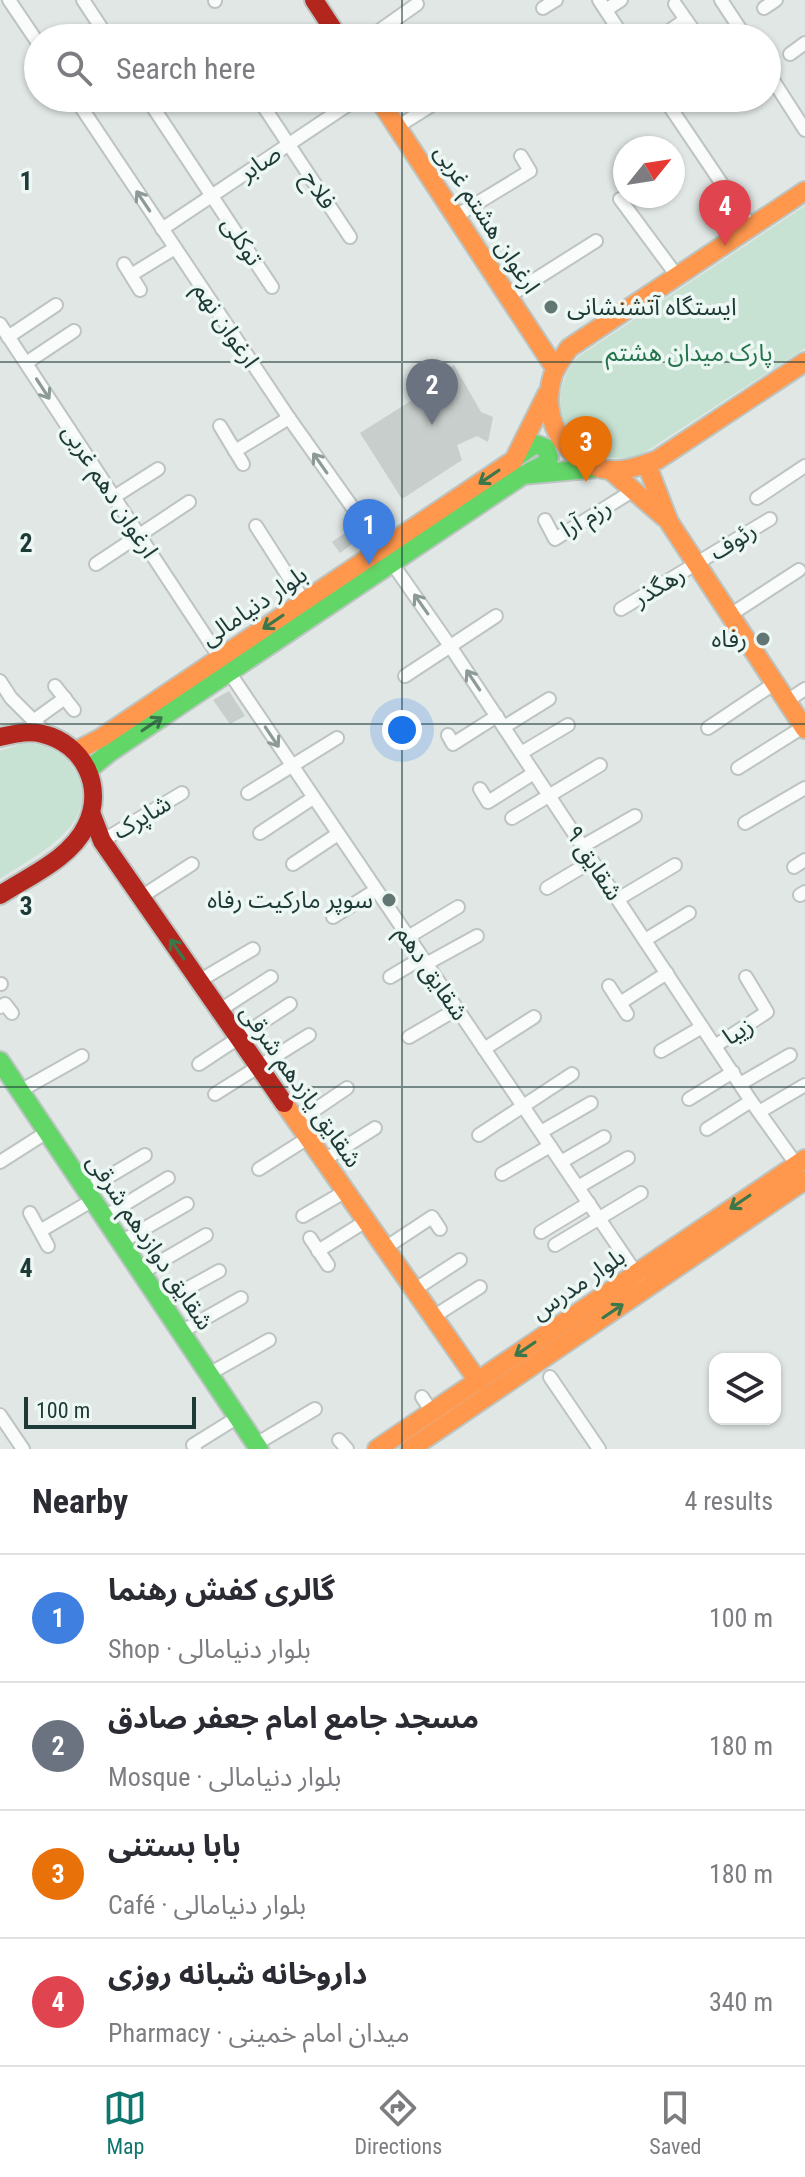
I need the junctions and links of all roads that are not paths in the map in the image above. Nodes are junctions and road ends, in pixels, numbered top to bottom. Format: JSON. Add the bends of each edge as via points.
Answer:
{"nodes":[{"id":1,"x":9,"y":0,"type":"edge"},
{"id":2,"x":83,"y":0,"type":"edge"},
{"id":3,"x":556,"y":0,"type":"edge"},
{"id":4,"x":621,"y":0,"type":"edge"},
{"id":5,"x":721,"y":0,"type":"edge"},
{"id":6,"x":776,"y":0,"type":"edge"},
{"id":7,"x":321,"y":3,"type":"edge"},
{"id":8,"x":417,"y":4,"type":"dead end"},
{"id":9,"x":675,"y":4,"type":"dead end"},
{"id":10,"x":603,"y":5,"type":"edge"},
{"id":11,"x":543,"y":8,"type":"dead end"},
{"id":12,"x":764,"y":8,"type":"dead end"},
{"id":13,"x":685,"y":20,"type":"junction"},
{"id":14,"x":25,"y":24,"type":"edge"},
{"id":15,"x":99,"y":24,"type":"edge"},
{"id":16,"x":332,"y":24,"type":"edge"},
{"id":17,"x":389,"y":24,"type":"edge"},
{"id":18,"x":615,"y":24,"type":"edge"},
{"id":19,"x":679,"y":24,"type":"edge"},
{"id":20,"x":688,"y":24,"type":"edge"},
{"id":21,"x":737,"y":24,"type":"edge"},
{"id":22,"x":805,"y":43,"type":"edge"},
{"id":23,"x":790,"y":54,"type":"dead end"},
{"id":24,"x":781,"y":93,"type":"edge"},
{"id":25,"x":84,"y":112,"type":"edge"},
{"id":26,"x":156,"y":112,"type":"edge"},
{"id":27,"x":267,"y":112,"type":"edge"},
{"id":28,"x":337,"y":112,"type":"edge"},
{"id":29,"x":387,"y":112,"type":"edge"},
{"id":30,"x":421,"y":112,"type":"edge"},
{"id":31,"x":673,"y":112,"type":"edge"},
{"id":32,"x":397,"y":127,"type":"junction"},
{"id":33,"x":805,"y":130,"type":"edge"},
{"id":34,"x":288,"y":144,"type":"junction"},
{"id":35,"x":521,"y":156,"type":"dead end"},
{"id":36,"x":805,"y":191,"type":"edge"},
{"id":37,"x":212,"y":196,"type":"junction"},
{"id":38,"x":627,"y":208,"type":"edge"},
{"id":39,"x":456,"y":216,"type":"junction"},
{"id":40,"x":751,"y":227,"type":"junction"},
{"id":41,"x":162,"y":229,"type":"junction"},
{"id":42,"x":350,"y":237,"type":"dead end"},
{"id":43,"x":596,"y":241,"type":"dead end"},
{"id":44,"x":175,"y":248,"type":"junction"},
{"id":45,"x":677,"y":276,"type":"junction"},
{"id":46,"x":272,"y":287,"type":"dead end"},
{"id":47,"x":140,"y":290,"type":"dead end"},
{"id":48,"x":509,"y":296,"type":"junction"},
{"id":49,"x":56,"y":305,"type":"dead end"},
{"id":50,"x":0,"y":324,"type":"edge"},
{"id":51,"x":74,"y":331,"type":"dead end"},
{"id":52,"x":8,"y":337,"type":"junction"},
{"id":53,"x":805,"y":362,"type":"edge"},
{"id":54,"x":26,"y":363,"type":"junction"},
{"id":55,"x":555,"y":368,"type":"junction"},
{"id":56,"x":548,"y":392,"type":"junction"},
{"id":57,"x":289,"y":418,"type":"junction"},
{"id":58,"x":220,"y":426,"type":"dead end"},
{"id":59,"x":235,"y":451,"type":"junction"},
{"id":60,"x":243,"y":464,"type":"dead end"},
{"id":61,"x":647,"y":465,"type":"junction"},
{"id":62,"x":805,"y":466,"type":"edge"},
{"id":63,"x":518,"y":468,"type":"junction"},
{"id":64,"x":158,"y":469,"type":"dead end"},
{"id":65,"x":604,"y":469,"type":"junction"},
{"id":66,"x":634,"y":490,"type":"junction"},
{"id":67,"x":114,"y":497,"type":"junction"},
{"id":68,"x":757,"y":498,"type":"dead end"},
{"id":69,"x":189,"y":502,"type":"dead end"},
{"id":70,"x":770,"y":519,"type":"dead end"},
{"id":71,"x":545,"y":520,"type":"dead end"},
{"id":72,"x":669,"y":522,"type":"junction"},
{"id":73,"x":256,"y":526,"type":"dead end"},
{"id":74,"x":139,"y":536,"type":"junction"},
{"id":75,"x":387,"y":556,"type":"junction"},
{"id":76,"x":96,"y":564,"type":"dead end"},
{"id":77,"x":696,"y":564,"type":"junction"},
{"id":78,"x":799,"y":570,"type":"dead end"},
{"id":79,"x":304,"y":601,"type":"junction"},
{"id":80,"x":621,"y":609,"type":"dead end"},
{"id":81,"x":730,"y":615,"type":"junction"},
{"id":82,"x":496,"y":616,"type":"dead end"},
{"id":83,"x":450,"y":646,"type":"junction"},
{"id":84,"x":224,"y":665,"type":"junction"},
{"id":85,"x":405,"y":676,"type":"dead end"},
{"id":86,"x":0,"y":681,"type":"edge"},
{"id":87,"x":775,"y":683,"type":"junction"},
{"id":88,"x":55,"y":686,"type":"dead end"},
{"id":89,"x":805,"y":689,"type":"edge"},
{"id":90,"x":65,"y":698,"type":"junction"},
{"id":91,"x":549,"y":699,"type":"dead end"},
{"id":92,"x":787,"y":701,"type":"junction"},
{"id":93,"x":74,"y":710,"type":"dead end"},
{"id":94,"x":500,"y":721,"type":"junction"},
{"id":95,"x":568,"y":725,"type":"dead end"},
{"id":96,"x":40,"y":727,"type":"junction"},
{"id":97,"x":708,"y":728,"type":"dead end"},
{"id":98,"x":804,"y":728,"type":"edge"},
{"id":99,"x":448,"y":735,"type":"dead end"},
{"id":100,"x":0,"y":737,"type":"edge"},
{"id":101,"x":337,"y":738,"type":"dead end"},
{"id":102,"x":76,"y":751,"type":"junction"},
{"id":103,"x":521,"y":753,"type":"junction"},
{"id":104,"x":600,"y":765,"type":"dead end"},
{"id":105,"x":291,"y":766,"type":"junction"},
{"id":106,"x":738,"y":768,"type":"dead end"},
{"id":107,"x":88,"y":770,"type":"junction"},
{"id":108,"x":534,"y":773,"type":"junction"},
{"id":109,"x":805,"y":788,"type":"edge"},
{"id":110,"x":480,"y":789,"type":"dead end"},
{"id":111,"x":182,"y":793,"type":"dead end"},
{"id":112,"x":248,"y":793,"type":"dead end"},
{"id":113,"x":550,"y":796,"type":"junction"},
{"id":114,"x":313,"y":798,"type":"junction"},
{"id":115,"x":92,"y":815,"type":"junction"},
{"id":116,"x":635,"y":816,"type":"dead end"},
{"id":117,"x":512,"y":818,"type":"dead end"},
{"id":118,"x":745,"y":823,"type":"dead end"},
{"id":119,"x":260,"y":833,"type":"dead end"},
{"id":120,"x":338,"y":834,"type":"junction"},
{"id":121,"x":102,"y":841,"type":"junction"},
{"id":122,"x":583,"y":846,"type":"junction"},
{"id":123,"x":592,"y":861,"type":"junction"},
{"id":124,"x":192,"y":864,"type":"dead end"},
{"id":125,"x":293,"y":864,"type":"dead end"},
{"id":126,"x":675,"y":865,"type":"dead end"},
{"id":127,"x":547,"y":888,"type":"dead end"},
{"id":128,"x":376,"y":890,"type":"junction"},
{"id":129,"x":0,"y":895,"type":"edge"},
{"id":130,"x":141,"y":897,"type":"junction"},
{"id":131,"x":618,"y":899,"type":"junction"},
{"id":132,"x":458,"y":907,"type":"dead end"},
{"id":133,"x":689,"y":913,"type":"dead end"},
{"id":134,"x":333,"y":917,"type":"dead end"},
{"id":135,"x":477,"y":936,"type":"dead end"},
{"id":136,"x":408,"y":937,"type":"junction"},
{"id":137,"x":645,"y":940,"type":"junction"},
{"id":138,"x":253,"y":949,"type":"dead end"},
{"id":139,"x":424,"y":961,"type":"junction"},
{"id":140,"x":667,"y":973,"type":"junction"},
{"id":141,"x":271,"y":977,"type":"dead end"},
{"id":142,"x":390,"y":977,"type":"dead end"},
{"id":143,"x":746,"y":977,"type":"dead end"},
{"id":144,"x":199,"y":981,"type":"junction"},
{"id":145,"x":609,"y":986,"type":"dead end"},
{"id":146,"x":290,"y":1004,"type":"dead end"},
{"id":147,"x":457,"y":1009,"type":"junction"},
{"id":148,"x":220,"y":1010,"type":"junction"},
{"id":149,"x":534,"y":1017,"type":"dead end"},
{"id":150,"x":702,"y":1027,"type":"junction"},
{"id":151,"x":309,"y":1035,"type":"dead end"},
{"id":152,"x":238,"y":1037,"type":"junction"},
{"id":153,"x":409,"y":1037,"type":"dead end"},
{"id":154,"x":715,"y":1046,"type":"junction"},
{"id":155,"x":484,"y":1049,"type":"junction"},
{"id":156,"x":661,"y":1051,"type":"dead end"},
{"id":157,"x":790,"y":1055,"type":"dead end"},
{"id":158,"x":82,"y":1056,"type":"dead end"},
{"id":159,"x":0,"y":1061,"type":"edge"},
{"id":160,"x":199,"y":1064,"type":"dead end"},
{"id":161,"x":259,"y":1067,"type":"junction"},
{"id":162,"x":572,"y":1074,"type":"dead end"},
{"id":163,"x":736,"y":1078,"type":"junction"},
{"id":164,"x":805,"y":1085,"type":"edge"},
{"id":165,"x":347,"y":1088,"type":"dead end"},
{"id":166,"x":20,"y":1091,"type":"junction"},
{"id":167,"x":215,"y":1094,"type":"dead end"},
{"id":168,"x":689,"y":1099,"type":"dead end"},
{"id":169,"x":591,"y":1103,"type":"dead end"},
{"id":170,"x":523,"y":1106,"type":"junction"},
{"id":171,"x":755,"y":1106,"type":"junction"},
{"id":172,"x":297,"y":1122,"type":"junction"},
{"id":173,"x":375,"y":1128,"type":"dead end"},
{"id":174,"x":707,"y":1129,"type":"dead end"},
{"id":175,"x":47,"y":1132,"type":"junction"},
{"id":176,"x":541,"y":1132,"type":"junction"},
{"id":177,"x":479,"y":1135,"type":"dead end"},
{"id":178,"x":604,"y":1137,"type":"dead end"},
{"id":179,"x":308,"y":1138,"type":"junction"},
{"id":180,"x":550,"y":1146,"type":"junction"},
{"id":181,"x":145,"y":1155,"type":"dead end"},
{"id":182,"x":628,"y":1158,"type":"dead end"},
{"id":183,"x":324,"y":1160,"type":"junction"},
{"id":184,"x":0,"y":1162,"type":"edge"},
{"id":185,"x":561,"y":1162,"type":"junction"},
{"id":186,"x":802,"y":1168,"type":"edge"},
{"id":187,"x":259,"y":1169,"type":"dead end"},
{"id":188,"x":502,"y":1174,"type":"dead end"},
{"id":189,"x":168,"y":1178,"type":"dead end"},
{"id":190,"x":578,"y":1187,"type":"junction"},
{"id":191,"x":346,"y":1191,"type":"junction"},
{"id":192,"x":641,"y":1193,"type":"dead end"},
{"id":193,"x":90,"y":1195,"type":"junction"},
{"id":194,"x":589,"y":1203,"type":"junction"},
{"id":195,"x":187,"y":1204,"type":"dead end"},
{"id":196,"x":30,"y":1213,"type":"dead end"},
{"id":197,"x":303,"y":1216,"type":"dead end"},
{"id":198,"x":104,"y":1217,"type":"junction"},
{"id":199,"x":599,"y":1218,"type":"junction"},
{"id":200,"x":366,"y":1221,"type":"junction"},
{"id":201,"x":440,"y":1229,"type":"dead end"},
{"id":202,"x":40,"y":1231,"type":"junction"},
{"id":203,"x":541,"y":1232,"type":"dead end"},
{"id":204,"x":206,"y":1235,"type":"dead end"},
{"id":205,"x":310,"y":1238,"type":"dead end"},
{"id":206,"x":121,"y":1242,"type":"junction"},
{"id":207,"x":555,"y":1245,"type":"dead end"},
{"id":208,"x":48,"y":1246,"type":"dead end"},
{"id":209,"x":385,"y":1248,"type":"junction"},
{"id":210,"x":318,"y":1251,"type":"junction"},
{"id":211,"x":460,"y":1260,"type":"dead end"},
{"id":212,"x":328,"y":1265,"type":"dead end"},
{"id":213,"x":219,"y":1271,"type":"dead end"},
{"id":214,"x":141,"y":1273,"type":"junction"},
{"id":215,"x":642,"y":1280,"type":"junction"},
{"id":216,"x":480,"y":1287,"type":"dead end"},
{"id":217,"x":414,"y":1290,"type":"junction"},
{"id":218,"x":241,"y":1298,"type":"dead end"},
{"id":219,"x":161,"y":1303,"type":"junction"},
{"id":220,"x":433,"y":1317,"type":"junction"},
{"id":221,"x":181,"y":1332,"type":"junction"},
{"id":222,"x":269,"y":1340,"type":"dead end"},
{"id":223,"x":209,"y":1374,"type":"junction"},
{"id":224,"x":550,"y":1377,"type":"dead end"},
{"id":225,"x":478,"y":1381,"type":"junction"},
{"id":226,"x":315,"y":1409,"type":"dead end"},
{"id":227,"x":0,"y":1415,"type":"edge"},
{"id":228,"x":238,"y":1417,"type":"junction"},
{"id":229,"x":258,"y":1446,"type":"edge"},
{"id":230,"x":23,"y":1449,"type":"edge"},
{"id":231,"x":195,"y":1449,"type":"edge"},
{"id":232,"x":377,"y":1449,"type":"edge"},
{"id":233,"x":410,"y":1449,"type":"edge"},
{"id":234,"x":599,"y":1449,"type":"edge"}],
"edges":[{"from":1,"to":14,"type":"street"},
{"from":2,"to":15,"type":"street"},
{"from":3,"to":11,"type":"street"},
{"from":4,"to":10,"type":"street"},
{"from":5,"to":21,"type":"street"},
{"from":6,"to":12,"type":"street"},
{"from":7,"to":16,"type":"main road"},
{"from":8,"to":17,"type":"street"},
{"from":9,"to":13,"type":"street"},
{"from":10,"to":18,"type":"street"},
{"from":13,"to":19,"type":"street"},
{"from":13,"to":20,"type":"street"},
{"from":22,"to":23,"type":"street"},
{"from":24,"to":33,"type":"street"},
{"from":41,"to":25,"type":"street","name":"ارغوان نهم","one_way":true},
{"from":26,"to":37,"type":"street","name":"توکلی"},
{"from":27,"to":34,"type":"street","name":"فلاح"},
{"from":28,"to":34,"type":"street","name":"صابر"},
{"from":29,"to":32,"type":"main road","name":"ارغوان هشتم غربی"},
{"from":30,"to":32,"type":"street"},
{"from":31,"to":40,"type":"street"},
{"from":32,"to":39,"type":"main road","name":"ارغوان هشتم غربی"},
{"from":34,"to":37,"type":"street","name":"صابر"},
{"from":34,"to":42,"type":"street","name":"فلاح"},
{"from":35,"to":39,"type":"street","via":[[530,171]]},
{"from":36,"to":40,"type":"main road"},
{"from":37,"to":41,"type":"street","name":"صابر"},
{"from":37,"to":46,"type":"street","name":"توکلی"},
{"from":38,"to":45,"type":"street"},
{"from":39,"to":48,"type":"main road","name":"ارغوان هشتم غربی"},
{"from":40,"to":45,"type":"main road"},
{"from":41,"to":44,"type":"street","name":"ارغوان نهم"},
{"from":43,"to":48,"type":"street"},
{"from":44,"to":47,"type":"street","via":[[127,269]]},
{"from":44,"to":57,"type":"street","name":"ارغوان نهم"},
{"from":45,"to":55,"type":"main road","via":[[579,341]]},
{"from":48,"to":55,"type":"main road","name":"ارغوان هشتم غربی"},
{"from":49,"to":52,"type":"street"},
{"from":50,"to":52,"type":"street","name":"ارغوان دهم غربی"},
{"from":51,"to":54,"type":"street"},
{"from":52,"to":54,"type":"street","name":"ارغوان دهم غربی"},
{"from":53,"to":61,"type":"main road"},
{"from":54,"to":67,"type":"street","name":"ارغوان دهم غربی","one_way":true},
{"from":55,"to":56,"type":"main road","name":"بلوار دنیامالی"},
{"from":56,"to":63,"type":"main road","name":"بلوار دنیامالی"},
{"from":56,"to":65,"type":"main road","via":[[549,416],[559,439],[576,457]]},
{"from":57,"to":59,"type":"street"},
{"from":75,"to":57,"type":"street","name":"ارغوان نهم","one_way":true},
{"from":58,"to":59,"type":"street"},
{"from":59,"to":60,"type":"street"},
{"from":61,"to":65,"type":"main road","name":"بلوار دنیامالی"},
{"from":61,"to":72,"type":"main road"},
{"from":62,"to":68,"type":"street"},
{"from":63,"to":65,"type":"main road","name":"بلوار دنیامالی"},
{"from":63,"to":75,"type":"main road","name":"بلوار دنیامالی"},
{"from":64,"to":67,"type":"street"},
{"from":65,"to":66,"type":"main road"},
{"from":66,"to":71,"type":"street","name":"رزم آرا","via":[[555,539]]},
{"from":66,"to":72,"type":"main road"},
{"from":67,"to":74,"type":"street","name":"ارغوان دهم غربی"},
{"from":69,"to":74,"type":"street"},
{"from":70,"to":77,"type":"street","name":"رئوف"},
{"from":72,"to":77,"type":"main road"},
{"from":73,"to":79,"type":"street"},
{"from":74,"to":76,"type":"street"},
{"from":74,"to":84,"type":"street","name":"ارغوان دهم غربی"},
{"from":75,"to":79,"type":"main road","name":"بلوار دنیامالی"},
{"from":83,"to":75,"type":"street","name":"شقایق ۹","one_way":true},
{"from":75,"to":84,"type":"main road","name":"بلوار دنیامالی"},
{"from":77,"to":80,"type":"street","name":"رهگذر"},
{"from":77,"to":81,"type":"main road"},
{"from":78,"to":81,"type":"street"},
{"from":79,"to":84,"type":"main road","name":"بلوار دنیامالی","one_way":true},
{"from":81,"to":87,"type":"main road"},
{"from":82,"to":83,"type":"street"},
{"from":83,"to":85,"type":"street"},
{"from":94,"to":83,"type":"street","name":"شقایق ۹","one_way":true},
{"from":84,"to":102,"type":"main road","name":"بلوار دنیامالی"},
{"from":84,"to":105,"type":"street","name":"شقایق دهم","one_way":true},
{"from":107,"to":84,"type":"main road","name":"بلوار دنیامالی","one_way":true},
{"from":86,"to":96,"type":"street"},
{"from":87,"to":92,"type":"main road"},
{"from":87,"to":97,"type":"street"},
{"from":88,"to":90,"type":"street"},
{"from":89,"to":92,"type":"street"},
{"from":90,"to":93,"type":"street"},
{"from":90,"to":96,"type":"street"},
{"from":91,"to":94,"type":"street"},
{"from":92,"to":98,"type":"main road"},
{"from":94,"to":99,"type":"street","via":[[453,744]]},
{"from":94,"to":103,"type":"street","name":"شقایق ۹"},
{"from":95,"to":103,"type":"street"},
{"from":96,"to":100,"type":"main road"},
{"from":96,"to":102,"type":"main road"},
{"from":98,"to":106,"type":"street"},
{"from":101,"to":105,"type":"street"},
{"from":102,"to":107,"type":"main road"},
{"from":103,"to":108,"type":"street","name":"شقایق ۹"},
{"from":104,"to":113,"type":"street"},
{"from":105,"to":112,"type":"street"},
{"from":105,"to":114,"type":"street","name":"شقایق دهم"},
{"from":107,"to":115,"type":"main road","name":"شقایق یازدهم شرقی","via":[[94,792]]},
{"from":108,"to":110,"type":"street","via":[[488,802]]},
{"from":108,"to":113,"type":"street","name":"شقایق ۹"},
{"from":109,"to":118,"type":"street"},
{"from":111,"to":121,"type":"street","name":"شاپرک"},
{"from":113,"to":117,"type":"street"},
{"from":113,"to":122,"type":"street","name":"شقایق ۹"},
{"from":114,"to":119,"type":"street"},
{"from":114,"to":120,"type":"street","name":"شقایق دهم"},
{"from":115,"to":121,"type":"main road","name":"شقایق یازدهم شرقی"},
{"from":115,"to":129,"type":"main road","via":[[74,844]]},
{"from":116,"to":122,"type":"street"},
{"from":120,"to":125,"type":"street"},
{"from":120,"to":128,"type":"street","name":"شقایق دهم"},
{"from":121,"to":130,"type":"main road","name":"شقایق یازدهم شرقی"},
{"from":122,"to":123,"type":"street","name":"شقایق ۹"},
{"from":123,"to":127,"type":"street"},
{"from":123,"to":131,"type":"street","name":"شقایق ۹"},
{"from":124,"to":130,"type":"street"},
{"from":126,"to":131,"type":"street"},
{"from":128,"to":134,"type":"street"},
{"from":128,"to":136,"type":"street","name":"شقایق دهم"},
{"from":144,"to":130,"type":"main road","name":"شقایق یازدهم شرقی","one_way":true},
{"from":131,"to":137,"type":"street","name":"شقایق ۹"},
{"from":132,"to":136,"type":"street"},
{"from":133,"to":137,"type":"street"},
{"from":135,"to":139,"type":"street"},
{"from":136,"to":139,"type":"street","name":"شقایق دهم"},
{"from":137,"to":140,"type":"street","name":"شقایق ۹"},
{"from":138,"to":144,"type":"street"},
{"from":139,"to":142,"type":"street"},
{"from":139,"to":147,"type":"street","name":"شقایق دهم"},
{"from":140,"to":145,"type":"street","via":[[623,1008]]},
{"from":140,"to":150,"type":"street","name":"شقایق ۹"},
{"from":141,"to":148,"type":"street"},
{"from":143,"to":154,"type":"street","name":"زیبا","via":[[767,1012]]},
{"from":144,"to":148,"type":"main road","name":"شقایق یازدهم شرقی"},
{"from":146,"to":152,"type":"street"},
{"from":147,"to":153,"type":"street"},
{"from":147,"to":155,"type":"street","name":"شقایق دهم"},
{"from":148,"to":152,"type":"main road","name":"شقایق یازدهم شرقی"},
{"from":149,"to":155,"type":"street"},
{"from":150,"to":154,"type":"street","name":"شقایق ۹"},
{"from":150,"to":156,"type":"street"},
{"from":151,"to":161,"type":"street"},
{"from":152,"to":160,"type":"street"},
{"from":152,"to":161,"type":"main road","name":"شقایق یازدهم شرقی"},
{"from":154,"to":163,"type":"street","name":"شقایق ۹"},
{"from":155,"to":170,"type":"street","name":"شقایق دهم"},
{"from":157,"to":163,"type":"street"},
{"from":158,"to":166,"type":"street"},
{"from":159,"to":166,"type":"main road","name":"شقایق دوازدهم شرقی"},
{"from":161,"to":167,"type":"street"},
{"from":161,"to":172,"type":"main road","name":"شقایق یازدهم شرقی"},
{"from":162,"to":170,"type":"street"},
{"from":163,"to":168,"type":"street"},
{"from":163,"to":171,"type":"street","name":"شقایق ۹"},
{"from":164,"to":171,"type":"street"},
{"from":165,"to":172,"type":"street"},
{"from":166,"to":175,"type":"main road","name":"شقایق دوازدهم شرقی"},
{"from":169,"to":176,"type":"street"},
{"from":170,"to":176,"type":"street","name":"شقایق دهم"},
{"from":170,"to":177,"type":"street"},
{"from":171,"to":174,"type":"street"},
{"from":171,"to":186,"type":"street","name":"شقایق ۹"},
{"from":172,"to":179,"type":"main road","name":"شقایق یازدهم شرقی"},
{"from":173,"to":183,"type":"street"},
{"from":175,"to":184,"type":"street"},
{"from":175,"to":193,"type":"main road","name":"شقایق دوازدهم شرقی"},
{"from":176,"to":180,"type":"street","name":"شقایق دهم"},
{"from":178,"to":185,"type":"street"},
{"from":179,"to":183,"type":"main road","name":"شقایق یازدهم شرقی"},
{"from":179,"to":187,"type":"street"},
{"from":180,"to":185,"type":"street","name":"شقایق دهم"},
{"from":180,"to":188,"type":"street"},
{"from":181,"to":193,"type":"street"},
{"from":182,"to":190,"type":"street"},
{"from":183,"to":191,"type":"main road","name":"شقایق یازدهم شرقی"},
{"from":185,"to":190,"type":"street","name":"شقایق دهم"},
{"from":186,"to":215,"type":"main road","name":"بلوار مدرس"},
{"from":189,"to":198,"type":"street"},
{"from":190,"to":194,"type":"street","name":"شقایق دهم"},
{"from":191,"to":197,"type":"street"},
{"from":191,"to":200,"type":"main road","name":"شقایق یازدهم شرقی"},
{"from":192,"to":199,"type":"street"},
{"from":193,"to":198,"type":"main road","name":"شقایق دوازدهم شرقی"},
{"from":193,"to":202,"type":"street"},
{"from":194,"to":199,"type":"street","name":"شقایق دهم"},
{"from":194,"to":203,"type":"street"},
{"from":195,"to":206,"type":"street"},
{"from":196,"to":202,"type":"street"},
{"from":198,"to":206,"type":"main road","name":"شقایق دوازدهم شرقی"},
{"from":199,"to":207,"type":"street"},
{"from":199,"to":215,"type":"street","name":"شقایق دهم"},
{"from":200,"to":209,"type":"main road","name":"شقایق یازدهم شرقی"},
{"from":200,"to":210,"type":"street"},
{"from":201,"to":209,"type":"street","via":[[432,1217]]},
{"from":202,"to":208,"type":"street"},
{"from":204,"to":214,"type":"street"},
{"from":205,"to":210,"type":"street"},
{"from":206,"to":214,"type":"main road","name":"شقایق دوازدهم شرقی"},
{"from":209,"to":217,"type":"main road","name":"شقایق یازدهم شرقی"},
{"from":210,"to":212,"type":"street"},
{"from":211,"to":217,"type":"street"},
{"from":213,"to":219,"type":"street"},
{"from":214,"to":219,"type":"main road","name":"شقایق دوازدهم شرقی"},
{"from":215,"to":225,"type":"main road","name":"بلوار مدرس","one_way":true},
{"from":233,"to":215,"type":"main road","name":"بلوار مدرس","one_way":true},
{"from":216,"to":220,"type":"street"},
{"from":217,"to":220,"type":"main road","name":"شقایق یازدهم شرقی"},
{"from":218,"to":221,"type":"street"},
{"from":219,"to":221,"type":"main road","name":"شقایق دوازدهم شرقی"},
{"from":220,"to":225,"type":"main road","name":"شقایق یازدهم شرقی"},
{"from":221,"to":223,"type":"main road","name":"شقایق دوازدهم شرقی"},
{"from":222,"to":223,"type":"street"},
{"from":223,"to":228,"type":"main road","name":"شقایق دوازدهم شرقی"},
{"from":224,"to":234,"type":"street"},
{"from":225,"to":232,"type":"main road","name":"بلوار مدرس","via":[[427,1404]]},
{"from":226,"to":229,"type":"street"},
{"from":227,"to":230,"type":"street"},
{"from":228,"to":229,"type":"main road","name":"شقایق دوازدهم شرقی"},
{"from":228,"to":231,"type":"street","via":[[193,1445]]}]}
